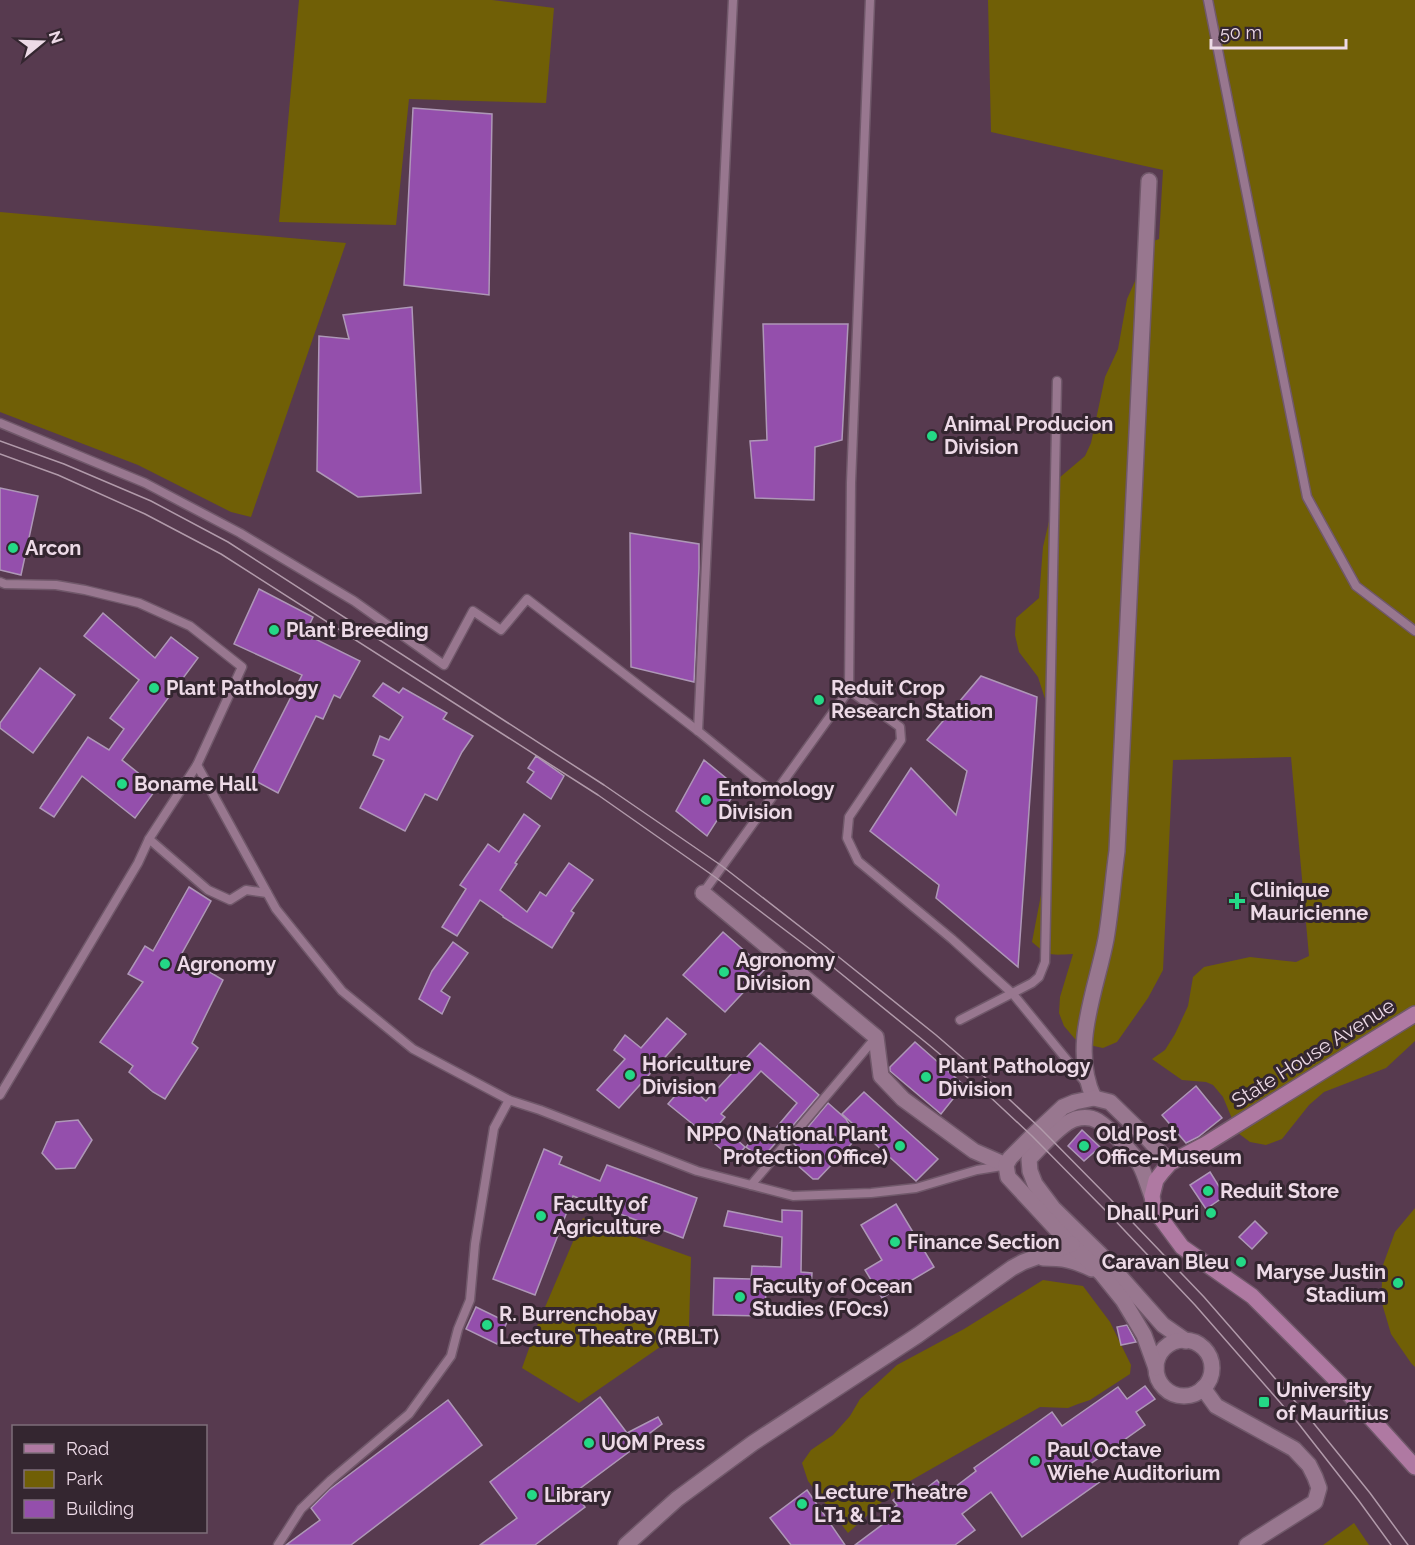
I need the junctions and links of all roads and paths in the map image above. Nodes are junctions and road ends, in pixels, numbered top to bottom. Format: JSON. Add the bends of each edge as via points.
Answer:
{"nodes":[{"id":1,"x":733,"y":0,"type":"edge"},
{"id":2,"x":870,"y":0,"type":"edge"},
{"id":3,"x":1208,"y":0,"type":"edge"},
{"id":4,"x":1149,"y":181,"type":"dead end"},
{"id":5,"x":1057,"y":381,"type":"dead end"},
{"id":6,"x":0,"y":423,"type":"edge"},
{"id":7,"x":0,"y":582,"type":"edge"},
{"id":8,"x":1415,"y":631,"type":"edge"},
{"id":9,"x":849,"y":690,"type":"junction"},
{"id":10,"x":698,"y":731,"type":"junction"},
{"id":11,"x":197,"y":765,"type":"junction"},
{"id":12,"x":776,"y":794,"type":"junction"},
{"id":13,"x":149,"y":839,"type":"junction"},
{"id":14,"x":267,"y":893,"type":"junction"},
{"id":15,"x":703,"y":893,"type":"joint"},
{"id":16,"x":1012,"y":994,"type":"junction"},
{"id":17,"x":1415,"y":1014,"type":"edge"},
{"id":18,"x":960,"y":1020,"type":"dead end"},
{"id":19,"x":876,"y":1037,"type":"junction"},
{"id":20,"x":1091,"y":1091,"type":"junction"},
{"id":21,"x":0,"y":1095,"type":"edge"},
{"id":22,"x":509,"y":1100,"type":"junction"},
{"id":23,"x":1170,"y":1163,"type":"junction"},
{"id":24,"x":1006,"y":1165,"type":"junction"},
{"id":25,"x":751,"y":1185,"type":"junction"},
{"id":26,"x":1152,"y":1196,"type":"junction"},
{"id":27,"x":1072,"y":1244,"type":"junction"},
{"id":28,"x":1034,"y":1258,"type":"junction"},
{"id":29,"x":1102,"y":1274,"type":"junction"},
{"id":30,"x":1186,"y":1341,"type":"junction"},
{"id":31,"x":1156,"y":1368,"type":"junction"},
{"id":32,"x":1203,"y":1389,"type":"junction"},
{"id":33,"x":1415,"y":1467,"type":"edge"},
{"id":34,"x":278,"y":1545,"type":"edge"},
{"id":35,"x":626,"y":1545,"type":"edge"},
{"id":36,"x":1247,"y":1545,"type":"edge"}],
"edges":[{"from":1,"to":10,"type":"lane"},
{"from":2,"to":9,"type":"lane","via":[[851,483]]},
{"from":3,"to":8,"type":"lane","via":[[1307,497],[1356,586]]},
{"from":4,"to":20,"type":"street","via":[[1117,851],[1106,938],[1083,1052]]},
{"from":5,"to":16,"type":"lane","via":[[1045,962],[1039,977]]},
{"from":6,"to":10,"type":"lane","via":[[145,483],[240,533],[354,601],[444,665],[473,611],[501,630],[527,599]]},
{"from":7,"to":11,"type":"lane","via":[[56,585],[139,603],[190,626],[242,667]]},
{"from":9,"to":12,"type":"lane"},
{"from":9,"to":16,"type":"lane","via":[[900,727],[901,740],[849,817],[847,838],[858,861]]},
{"from":10,"to":12,"type":"lane"},
{"from":11,"to":13,"type":"lane"},
{"from":11,"to":14,"type":"lane"},
{"from":12,"to":15,"type":"lane"},
{"from":13,"to":14,"type":"lane","via":[[208,890],[230,900],[246,890]]},
{"from":13,"to":21,"type":"lane"},
{"from":14,"to":22,"type":"lane","via":[[342,991],[413,1049]]},
{"from":15,"to":19,"type":"street"},
{"from":16,"to":18,"type":"lane"},
{"from":16,"to":20,"type":"lane"},
{"from":17,"to":23,"type":"street","name":"State House Avenue"},
{"from":19,"to":24,"type":"street","via":[[881,1076],[903,1099],[974,1150]]},
{"from":19,"to":25,"type":"lane"},
{"from":20,"to":23,"type":"street","via":[[1110,1102]]},
{"from":20,"to":24,"type":"street","via":[[1063,1107]]},
{"from":22,"to":25,"type":"lane","via":[[697,1172]]},
{"from":22,"to":34,"type":"lane","via":[[494,1128],[470,1300],[451,1356],[409,1414],[301,1509]]},
{"from":23,"to":26,"type":"street","via":[[1156,1180]]},
{"from":24,"to":25,"type":"lane","via":[[916,1188],[871,1193],[793,1196]]},
{"from":24,"to":27,"type":"street","via":[[1008,1177]]},
{"from":26,"to":30,"type":"street","via":[[1140,1164],[1116,1137],[1091,1118],[1073,1119],[1029,1159],[1035,1184],[1053,1208],[1163,1325]]},
{"from":26,"to":33,"type":"street","via":[[1154,1209],[1182,1247],[1252,1296],[1341,1384]]},
{"from":27,"to":28,"type":"street"},
{"from":27,"to":29,"type":"street"},
{"from":28,"to":29,"type":"street","via":[[1074,1261]]},
{"from":28,"to":35,"type":"street","via":[[1012,1268],[753,1443],[677,1499]]},
{"from":29,"to":31,"type":"street","via":[[1144,1335]]},
{"from":30,"to":31,"type":"street","via":[[1165,1347]]},
{"from":30,"to":32,"type":"street","via":[[1199,1345],[1210,1360],[1210,1378]]},
{"from":31,"to":32,"type":"street","via":[[1158,1380],[1171,1393],[1190,1396]]},
{"from":32,"to":36,"type":"street","via":[[1216,1406],[1294,1449],[1316,1477],[1319,1488],[1315,1502]]}]}
